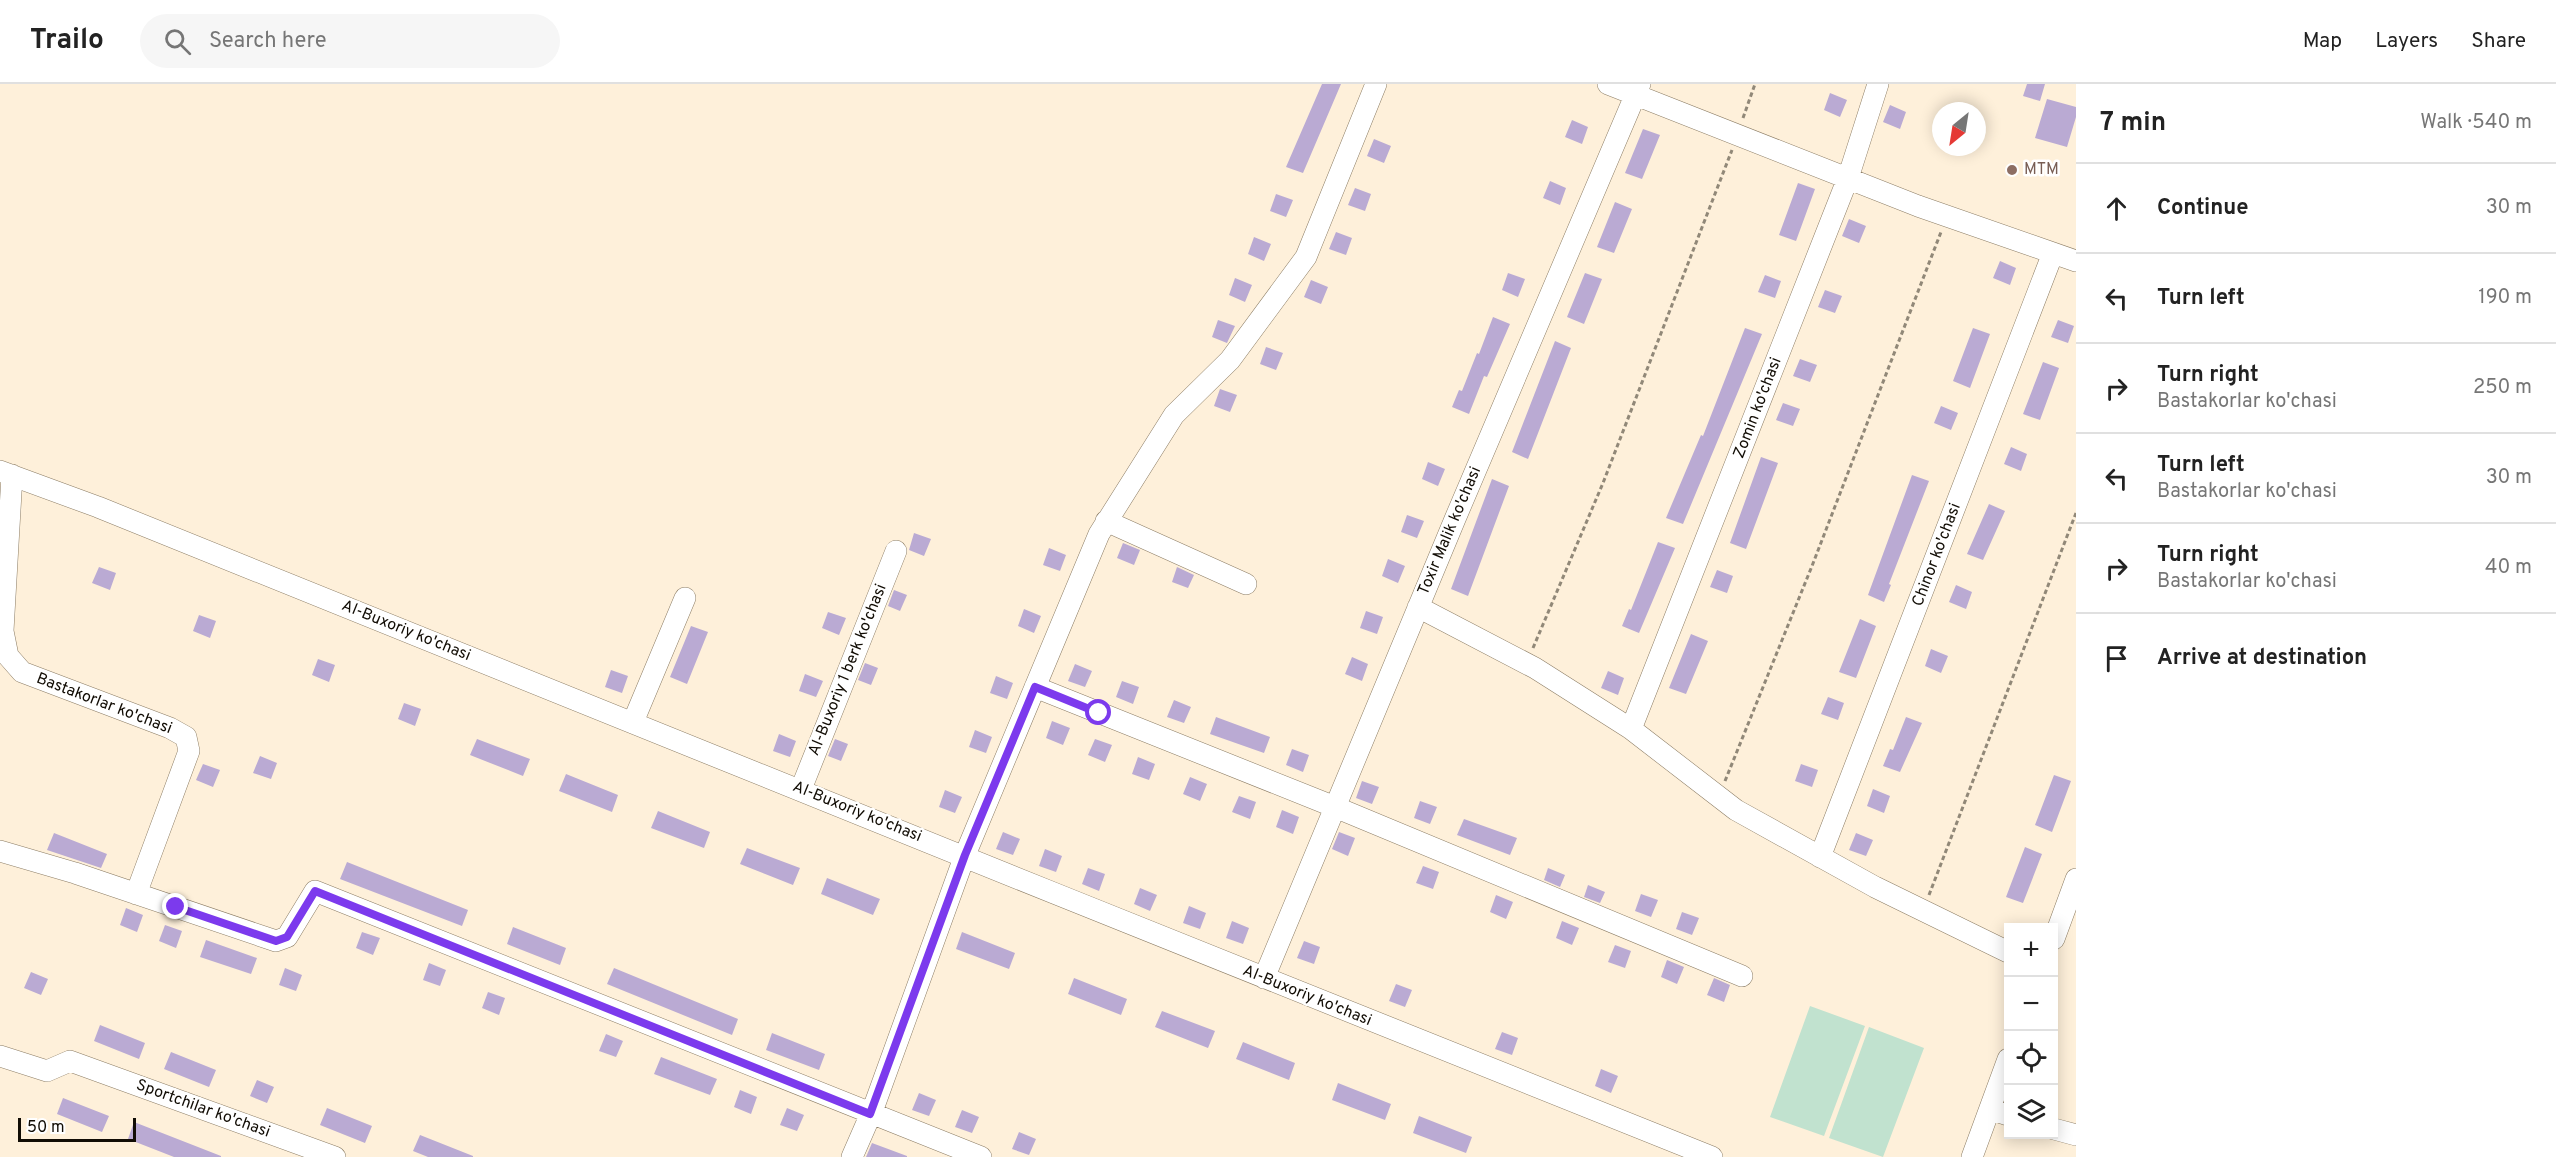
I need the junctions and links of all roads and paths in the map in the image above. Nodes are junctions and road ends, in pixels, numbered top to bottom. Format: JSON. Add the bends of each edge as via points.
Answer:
{"nodes":[{"id":1,"x":1376,"y":84,"type":"edge"},
{"id":2,"x":1608,"y":84,"type":"edge"},
{"id":3,"x":1755,"y":84,"type":"edge"},
{"id":4,"x":1878,"y":84,"type":"edge"},
{"id":5,"x":1638,"y":89,"type":"edge"},
{"id":6,"x":1738,"y":135,"type":"junction"},
{"id":7,"x":1848,"y":178,"type":"junction"},
{"id":8,"x":1947,"y":216,"type":"junction"},
{"id":9,"x":2053,"y":253,"type":"junction"},
{"id":10,"x":2076,"y":261,"type":"edge"},
{"id":11,"x":6,"y":473,"type":"edge"},
{"id":12,"x":2076,"y":513,"type":"edge"},
{"id":13,"x":1107,"y":521,"type":"junction"},
{"id":14,"x":896,"y":551,"type":"dead end"},
{"id":15,"x":1246,"y":584,"type":"dead end"},
{"id":16,"x":684,"y":598,"type":"dead end"},
{"id":17,"x":1418,"y":607,"type":"junction"},
{"id":18,"x":1526,"y":663,"type":"junction"},
{"id":19,"x":1035,"y":687,"type":"junction"},
{"id":20,"x":633,"y":722,"type":"junction"},
{"id":21,"x":1632,"y":729,"type":"junction"},
{"id":22,"x":801,"y":789,"type":"junction"},
{"id":23,"x":1719,"y":797,"type":"junction"},
{"id":24,"x":1335,"y":807,"type":"junction"},
{"id":25,"x":0,"y":851,"type":"edge"},
{"id":26,"x":965,"y":855,"type":"junction"},
{"id":27,"x":1820,"y":857,"type":"junction"},
{"id":28,"x":2076,"y":879,"type":"edge"},
{"id":29,"x":136,"y":894,"type":"junction"},
{"id":30,"x":1923,"y":911,"type":"junction"},
{"id":31,"x":2058,"y":928,"type":"edge"},
{"id":32,"x":2004,"y":950,"type":"edge"},
{"id":33,"x":1742,"y":976,"type":"dead end"},
{"id":34,"x":1264,"y":978,"type":"junction"},
{"id":35,"x":0,"y":1056,"type":"edge"},
{"id":36,"x":2004,"y":1083,"type":"edge"},
{"id":37,"x":1999,"y":1112,"type":"edge"},
{"id":38,"x":870,"y":1114,"type":"junction"},
{"id":39,"x":2058,"y":1130,"type":"edge"},
{"id":40,"x":2076,"y":1136,"type":"edge"},
{"id":41,"x":335,"y":1157,"type":"edge"},
{"id":42,"x":852,"y":1157,"type":"edge"},
{"id":43,"x":981,"y":1157,"type":"edge"},
{"id":44,"x":1712,"y":1157,"type":"edge"},
{"id":45,"x":1972,"y":1157,"type":"edge"}],
"edges":[{"from":1,"to":13,"type":"street","via":[[1306,257],[1230,360],[1174,415]]},
{"from":2,"to":5,"type":"street"},
{"from":3,"to":6,"type":"path"},
{"from":4,"to":7,"type":"street","name":"Zomin ko'chasi"},
{"from":5,"to":6,"type":"street"},
{"from":5,"to":17,"type":"street","name":"Toxir Malik ko'chasi"},
{"from":6,"to":7,"type":"street"},
{"from":6,"to":18,"type":"path","via":[[1603,483]]},
{"from":7,"to":8,"type":"street"},
{"from":7,"to":21,"type":"street","name":"Zomin ko'chasi"},
{"from":8,"to":9,"type":"street"},
{"from":8,"to":23,"type":"path"},
{"from":9,"to":10,"type":"street"},
{"from":9,"to":27,"type":"street","name":"Chinor ko'chasi"},
{"from":11,"to":20,"type":"street","name":"Al-Buxoriy ko'chasi"},
{"from":11,"to":29,"type":"street","name":"Bastakorlar ko'chasi","via":[[3,632],[8,656],[22,672],[186,737],[189,751]]},
{"from":12,"to":30,"type":"path"},
{"from":13,"to":15,"type":"street"},
{"from":13,"to":19,"type":"street"},
{"from":14,"to":22,"type":"street","name":"Al-Buxoriy 1 berk ko'chasi"},
{"from":16,"to":20,"type":"street"},
{"from":17,"to":18,"type":"street"},
{"from":17,"to":24,"type":"street","name":"Toxir Malik ko'chasi"},
{"from":18,"to":21,"type":"street"},
{"from":19,"to":24,"type":"street"},
{"from":19,"to":26,"type":"street"},
{"from":20,"to":22,"type":"street","name":"Al-Buxoriy ko'chasi"},
{"from":21,"to":23,"type":"street"},
{"from":22,"to":26,"type":"street","name":"Al-Buxoriy ko'chasi"},
{"from":23,"to":27,"type":"street"},
{"from":24,"to":33,"type":"street"},
{"from":24,"to":34,"type":"street","name":"Toxir Malik ko'chasi"},
{"from":25,"to":29,"type":"street"},
{"from":26,"to":34,"type":"street","name":"Al-Buxoriy ko'chasi"},
{"from":26,"to":38,"type":"street"},
{"from":27,"to":30,"type":"street"},
{"from":28,"to":31,"type":"street"},
{"from":29,"to":38,"type":"street","via":[[276,941],[287,937],[315,891]]},
{"from":30,"to":32,"type":"street"},
{"from":34,"to":44,"type":"street","name":"Al-Buxoriy ko'chasi"},
{"from":35,"to":41,"type":"street","name":"Sportchilar ko'chasi","via":[[47,1071],[70,1061]]},
{"from":36,"to":37,"type":"street"},
{"from":37,"to":45,"type":"street"},
{"from":38,"to":42,"type":"street"},
{"from":38,"to":43,"type":"street"},
{"from":39,"to":40,"type":"street"}]}
